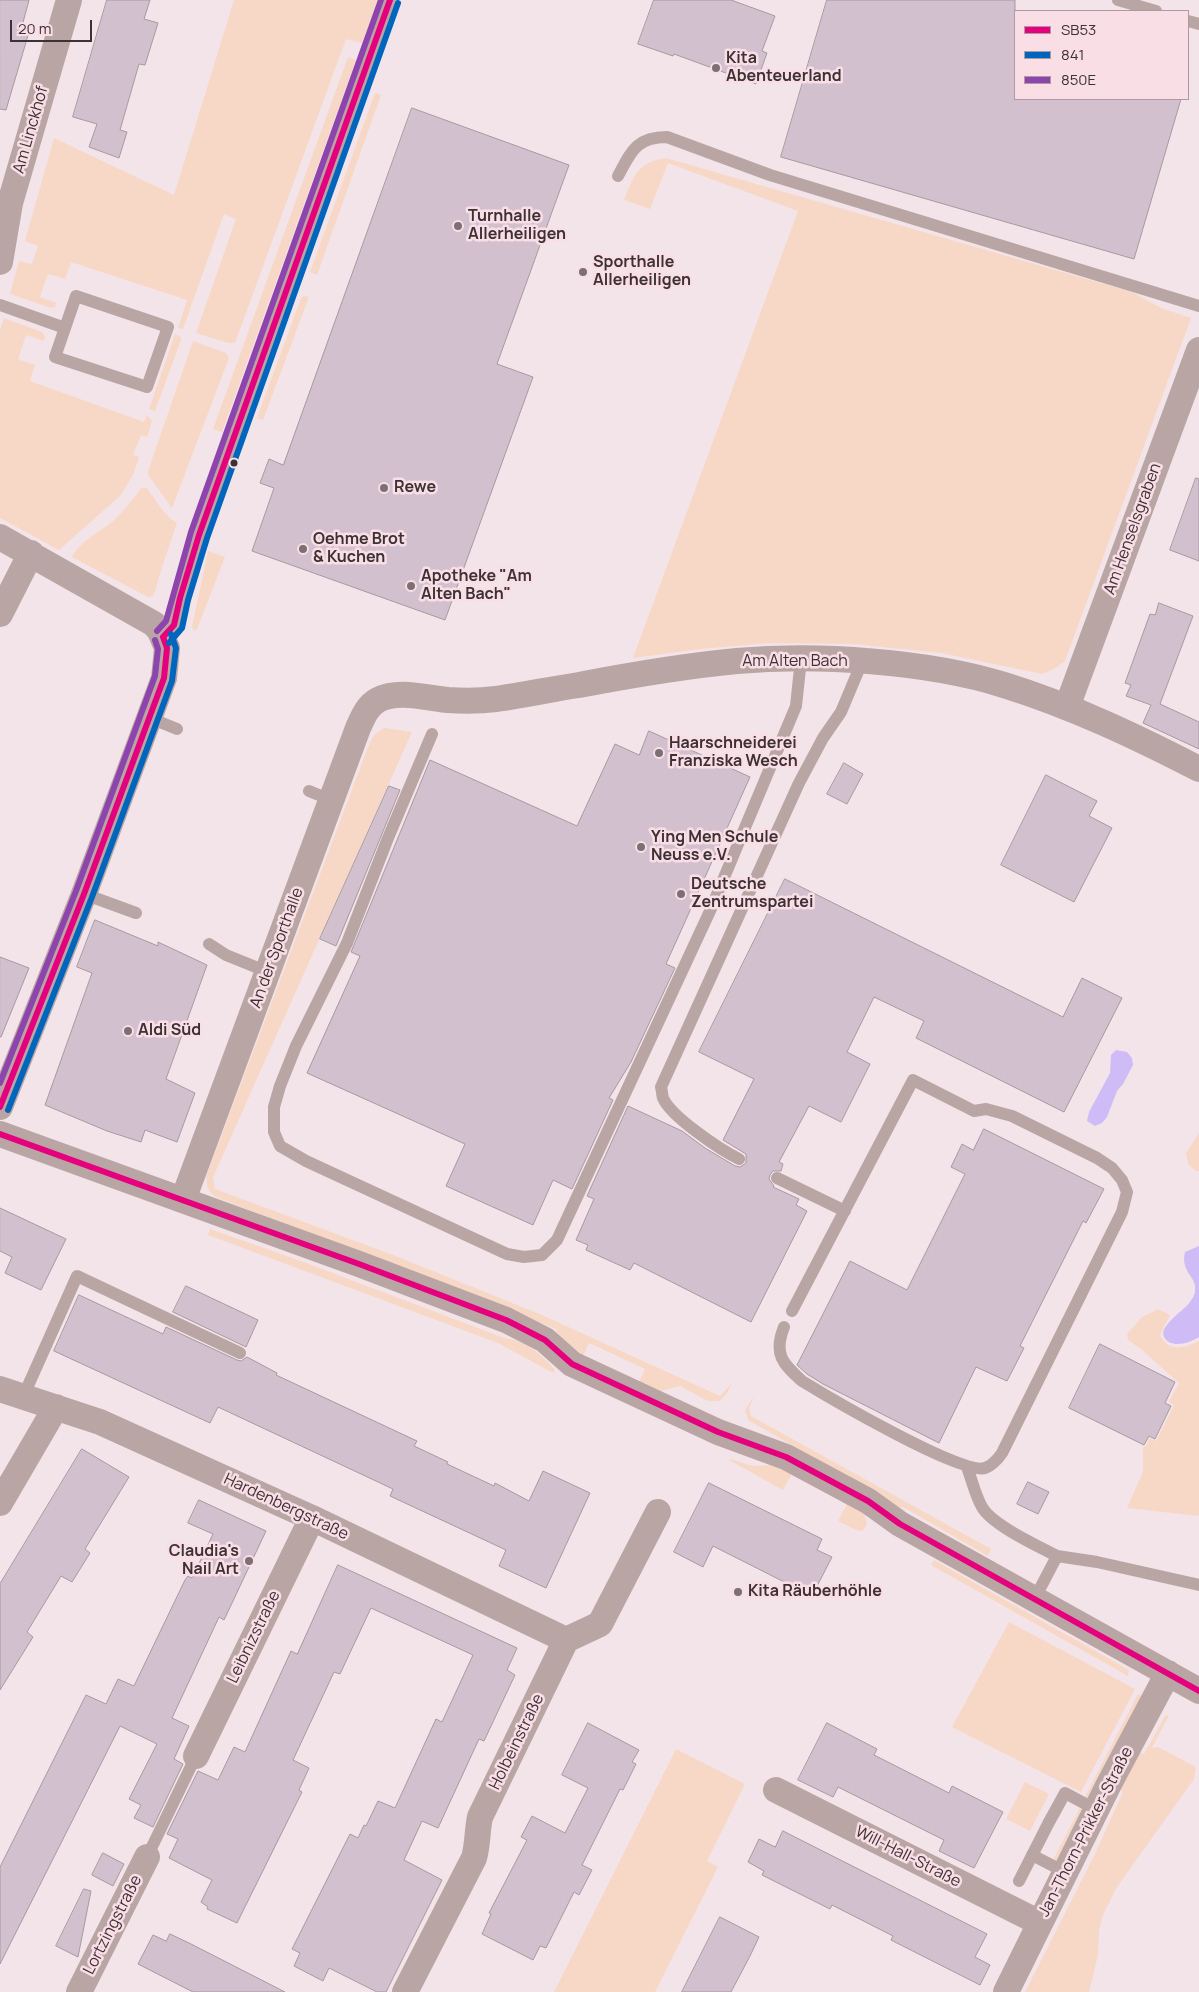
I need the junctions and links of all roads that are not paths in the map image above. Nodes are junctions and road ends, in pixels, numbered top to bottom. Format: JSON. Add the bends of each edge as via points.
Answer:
{"nodes":[{"id":1,"x":69,"y":0,"type":"edge"},
{"id":2,"x":390,"y":0,"type":"edge"},
{"id":3,"x":1118,"y":0,"type":"edge"},
{"id":4,"x":1153,"y":10,"type":"edge"},
{"id":5,"x":618,"y":176,"type":"dead end"},
{"id":6,"x":2,"y":233,"type":"edge"},
{"id":7,"x":0,"y":262,"type":"edge"},
{"id":8,"x":0,"y":305,"type":"edge"},
{"id":9,"x":1199,"y":306,"type":"edge"},
{"id":10,"x":65,"y":328,"type":"junction"},
{"id":11,"x":1199,"y":350,"type":"edge"},
{"id":12,"x":0,"y":537,"type":"edge"},
{"id":13,"x":31,"y":553,"type":"junction"},
{"id":14,"x":0,"y":614,"type":"edge"},
{"id":15,"x":163,"y":637,"type":"junction"},
{"id":16,"x":801,"y":659,"type":"junction"},
{"id":17,"x":862,"y":662,"type":"junction"},
{"id":18,"x":376,"y":701,"type":"joint"},
{"id":19,"x":1067,"y":707,"type":"junction"},
{"id":20,"x":150,"y":718,"type":"junction"},
{"id":21,"x":177,"y":729,"type":"dead end"},
{"id":22,"x":432,"y":734,"type":"dead end"},
{"id":23,"x":1199,"y":769,"type":"edge"},
{"id":24,"x":84,"y":894,"type":"junction"},
{"id":25,"x":136,"y":913,"type":"dead end"},
{"id":26,"x":209,"y":944,"type":"dead end"},
{"id":27,"x":268,"y":972,"type":"junction"},
{"id":28,"x":0,"y":1107,"type":"edge"},
{"id":29,"x":0,"y":1134,"type":"edge"},
{"id":30,"x":739,"y":1159,"type":"dead end"},
{"id":31,"x":778,"y":1178,"type":"dead end"},
{"id":32,"x":183,"y":1200,"type":"junction"},
{"id":33,"x":845,"y":1210,"type":"junction"},
{"id":34,"x":792,"y":1311,"type":"dead end"},
{"id":35,"x":784,"y":1327,"type":"dead end"},
{"id":36,"x":240,"y":1353,"type":"dead end"},
{"id":37,"x":12,"y":1393,"type":"edge"},
{"id":38,"x":56,"y":1407,"type":"junction"},
{"id":39,"x":967,"y":1466,"type":"junction"},
{"id":40,"x":0,"y":1503,"type":"edge"},
{"id":41,"x":658,"y":1512,"type":"dead end"},
{"id":42,"x":312,"y":1518,"type":"junction"},
{"id":43,"x":1057,"y":1556,"type":"junction"},
{"id":44,"x":1199,"y":1585,"type":"edge"},
{"id":45,"x":1035,"y":1598,"type":"junction"},
{"id":46,"x":566,"y":1640,"type":"junction"},
{"id":47,"x":1168,"y":1673,"type":"junction"},
{"id":48,"x":1199,"y":1691,"type":"edge"},
{"id":49,"x":196,"y":1756,"type":"joint"},
{"id":50,"x":776,"y":1790,"type":"dead end"},
{"id":51,"x":1097,"y":1810,"type":"junction"},
{"id":52,"x":1032,"y":1855,"type":"junction"},
{"id":53,"x":147,"y":1858,"type":"joint"},
{"id":54,"x":1065,"y":1872,"type":"junction"},
{"id":55,"x":1019,"y":1881,"type":"dead end"},
{"id":56,"x":1040,"y":1923,"type":"junction"},
{"id":57,"x":78,"y":1992,"type":"edge"},
{"id":58,"x":405,"y":1992,"type":"edge"},
{"id":59,"x":1006,"y":1992,"type":"edge"}],
"edges":[{"from":1,"to":6,"type":"street","name":"Am Linckhof"},
{"from":2,"to":15,"type":"lane","via":[[199,535],[174,625]]},
{"from":3,"to":4,"type":"lane"},
{"from":5,"to":9,"type":"lane","via":[[633,148],[653,137],[667,137],[770,175]]},
{"from":6,"to":7,"type":"street","name":"Am Linckhof"},
{"from":8,"to":10,"type":"lane"},
{"from":10,"to":10,"type":"lane","via":[[55,357],[147,387],[168,327],[76,296]]},
{"from":11,"to":19,"type":"street","name":"Am Henselsgraben"},
{"from":12,"to":13,"type":"street"},
{"from":13,"to":14,"type":"street"},
{"from":13,"to":15,"type":"street","via":[[144,617]]},
{"from":15,"to":20,"type":"street","via":[[167,648],[164,678]]},
{"from":16,"to":17,"type":"street","name":"Am Alten Bach"},
{"from":16,"to":18,"type":"street","name":"Am Alten Bach","via":[[708,665],[485,700],[390,696]]},
{"from":16,"to":22,"type":"lane","via":[[796,706],[710,911],[557,1240],[542,1255],[524,1257],[508,1254],[306,1161],[280,1146],[274,1132],[274,1107],[280,1086],[347,942]]},
{"from":17,"to":19,"type":"street","name":"Am Alten Bach","via":[[947,671],[1004,685]]},
{"from":17,"to":30,"type":"lane","via":[[841,712],[823,738],[800,783],[661,1086],[663,1098],[671,1110],[722,1150]]},
{"from":18,"to":27,"type":"street","name":"An der Sporthalle","via":[[365,713],[320,796]]},
{"from":19,"to":23,"type":"street","name":"Am Alten Bach"},
{"from":20,"to":21,"type":"lane"},
{"from":20,"to":24,"type":"street"},
{"from":24,"to":25,"type":"lane"},
{"from":24,"to":28,"type":"street"},
{"from":26,"to":27,"type":"lane","via":[[226,955]]},
{"from":27,"to":32,"type":"street","name":"An der Sporthalle"},
{"from":29,"to":32,"type":"street"},
{"from":31,"to":33,"type":"lane"},
{"from":32,"to":45,"type":"street","via":[[506,1320],[545,1340],[572,1364],[718,1432],[786,1456],[868,1501],[900,1524]]},
{"from":33,"to":34,"type":"lane"},
{"from":33,"to":39,"type":"lane","via":[[913,1080],[974,1112],[986,1109],[1012,1116],[1097,1158],[1122,1180],[1126,1192],[1122,1212],[1002,1453],[984,1468]]},
{"from":35,"to":39,"type":"lane","via":[[778,1351],[788,1369],[802,1381],[932,1452]]},
{"from":36,"to":37,"type":"lane","via":[[77,1276]]},
{"from":37,"to":38,"type":"street","name":"Hardenbergstraße"},
{"from":38,"to":40,"type":"street"},
{"from":38,"to":42,"type":"street","name":"Hardenbergstraße","via":[[100,1422]]},
{"from":39,"to":43,"type":"lane","via":[[980,1503],[987,1513],[1011,1531]]},
{"from":41,"to":46,"type":"street","via":[[600,1624]]},
{"from":42,"to":46,"type":"street","name":"Hardenbergstraße"},
{"from":42,"to":49,"type":"street","name":"Leibnizstraße"},
{"from":43,"to":44,"type":"lane"},
{"from":43,"to":45,"type":"lane"},
{"from":45,"to":47,"type":"street"},
{"from":46,"to":58,"type":"street","name":"Holbeinstraße","via":[[480,1817],[474,1858]]},
{"from":47,"to":48,"type":"street"},
{"from":47,"to":51,"type":"street","name":"Jan-Thorn-Prikker-Straße"},
{"from":49,"to":53,"type":"lane"},
{"from":50,"to":56,"type":"street","name":"Will-Hall-Straße"},
{"from":51,"to":52,"type":"lane","via":[[1065,1793]]},
{"from":51,"to":54,"type":"street","name":"Jan-Thorn-Prikker-Straße"},
{"from":52,"to":54,"type":"lane"},
{"from":52,"to":55,"type":"lane"},
{"from":53,"to":57,"type":"street","name":"Lortzingstraße"},
{"from":54,"to":56,"type":"street","name":"Jan-Thorn-Prikker-Straße"},
{"from":56,"to":59,"type":"street","name":"Jan-Thorn-Prikker-Straße"}]}
